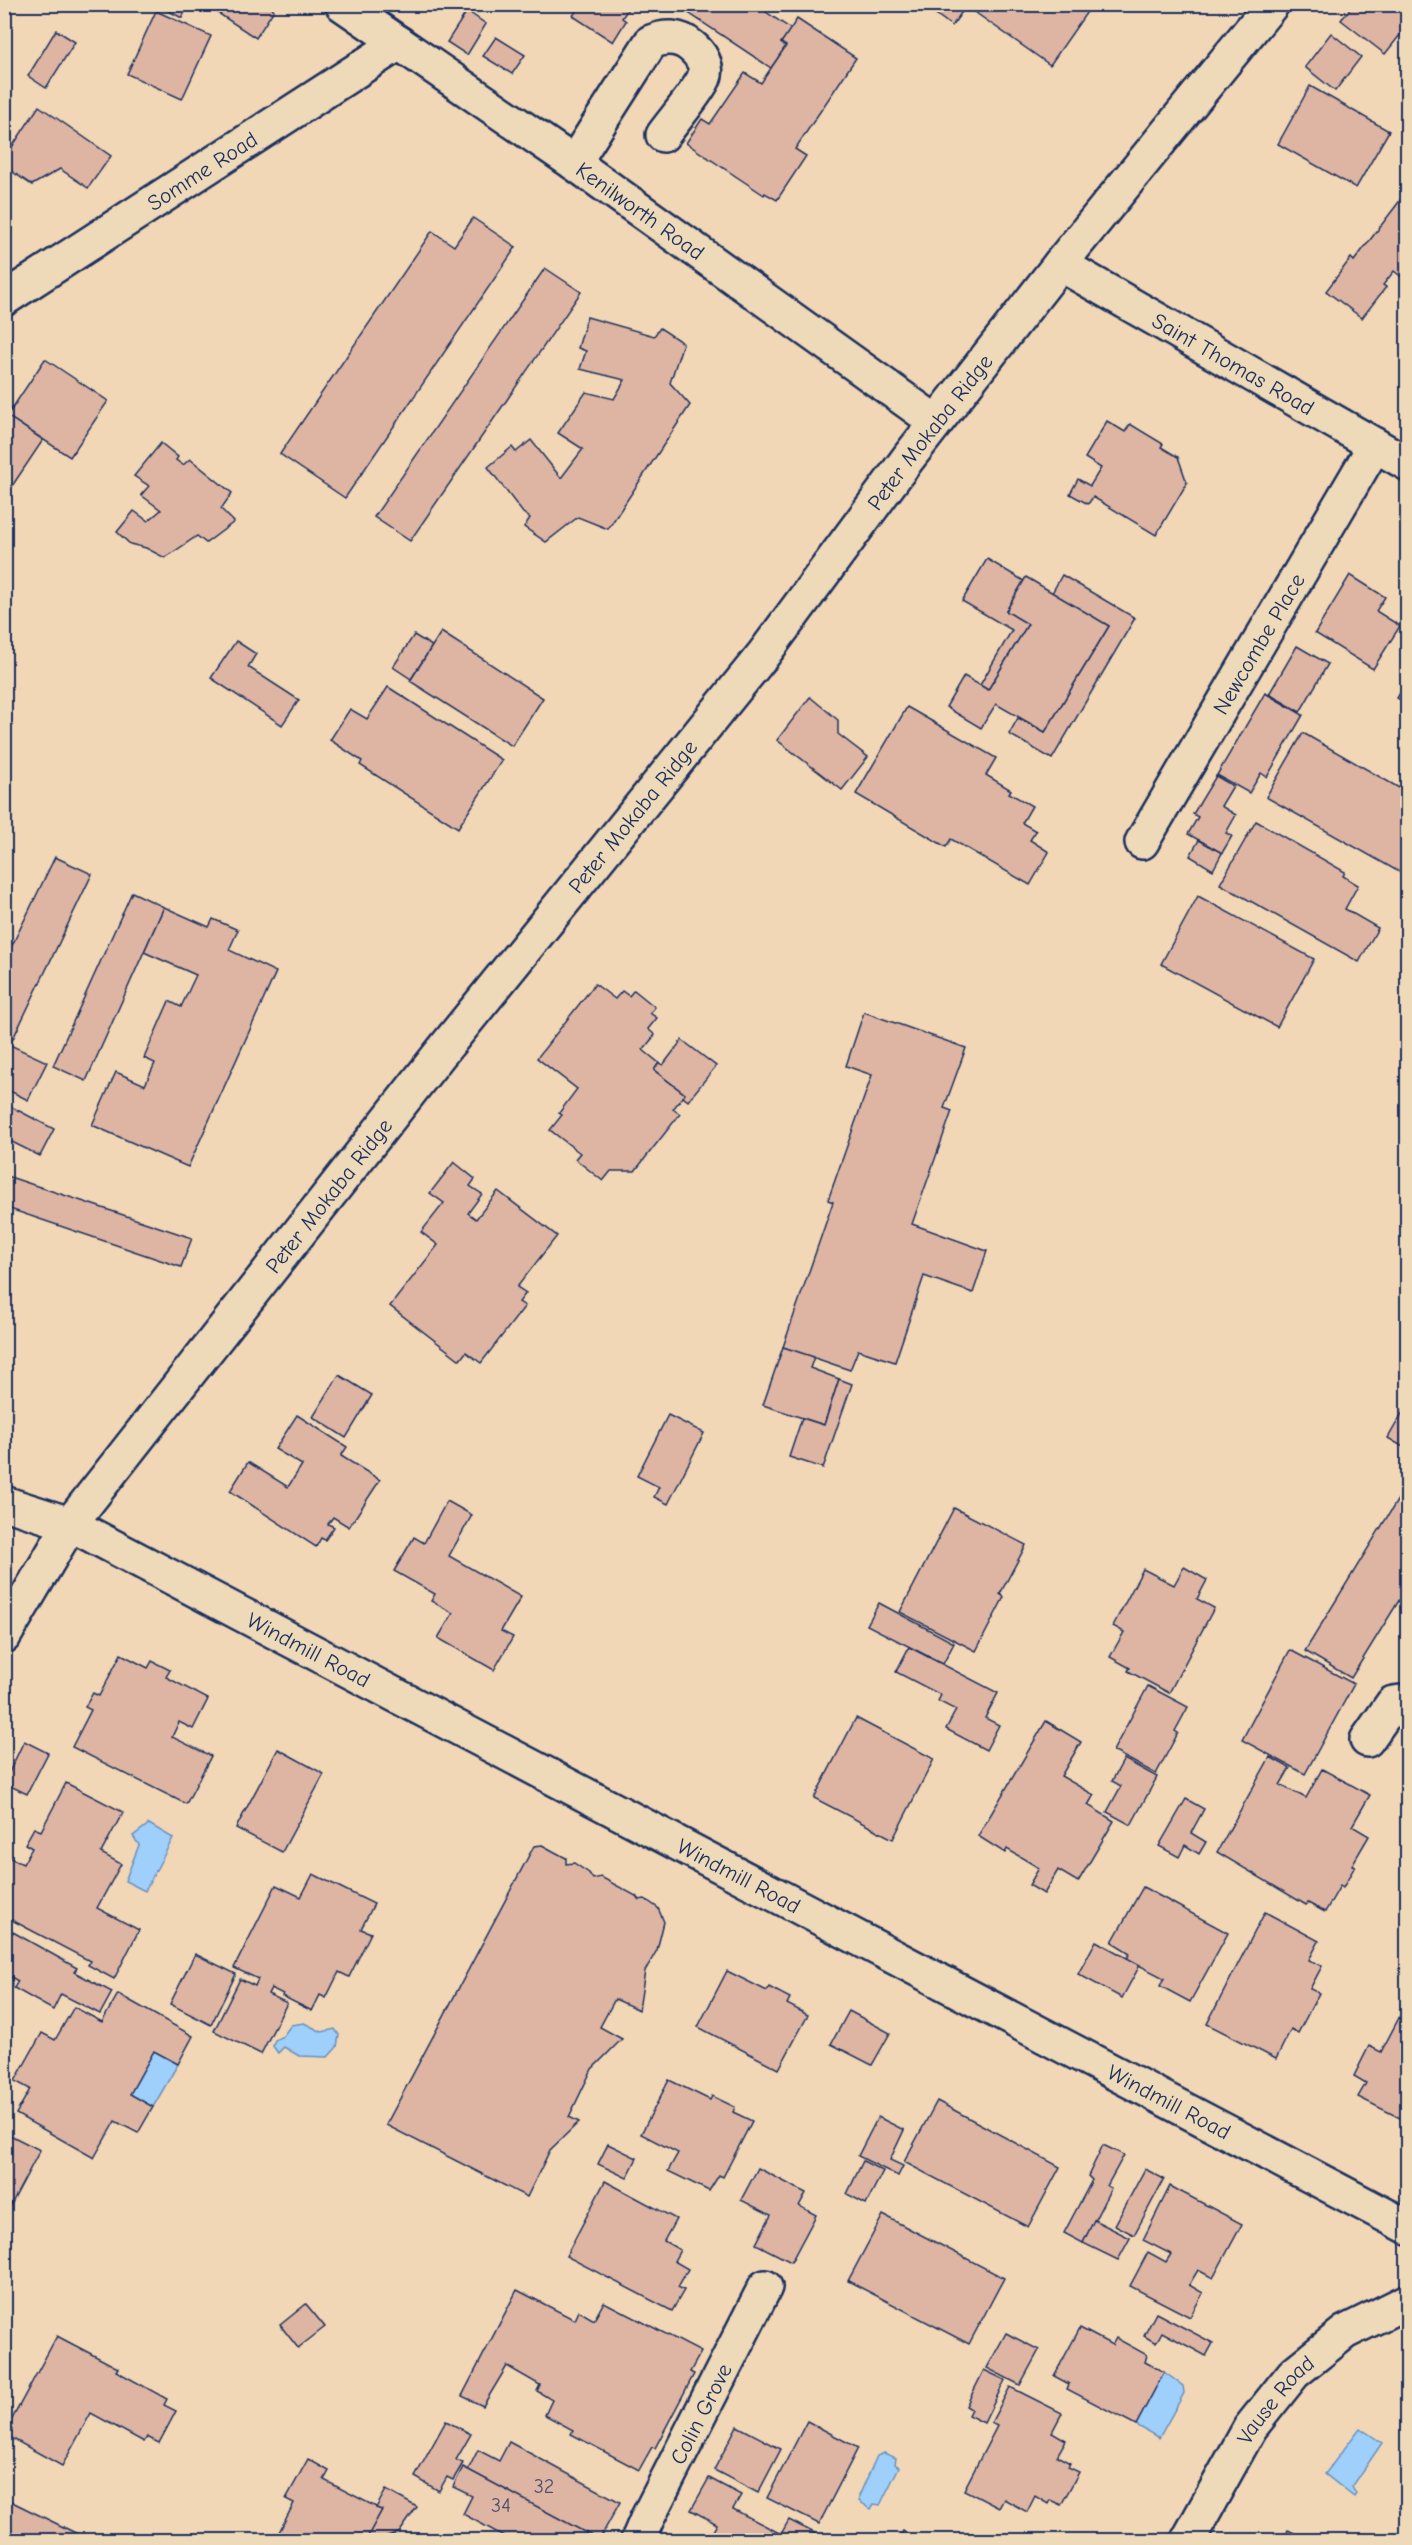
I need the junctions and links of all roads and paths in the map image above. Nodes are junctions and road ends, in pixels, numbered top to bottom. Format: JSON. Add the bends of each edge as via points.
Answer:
{"nodes":[{"id":1,"x":342,"y":4,"type":"edge"},
{"id":2,"x":1272,"y":4,"type":"edge"},
{"id":3,"x":399,"y":43,"type":"junction"},
{"id":4,"x":663,"y":135,"type":"dead end"},
{"id":5,"x":574,"y":163,"type":"junction"},
{"id":6,"x":1060,"y":264,"type":"junction"},
{"id":7,"x":4,"y":299,"type":"edge"},
{"id":8,"x":936,"y":422,"type":"junction"},
{"id":9,"x":1375,"y":445,"type":"junction"},
{"id":10,"x":1407,"y":464,"type":"edge"},
{"id":11,"x":1142,"y":842,"type":"dead end"},
{"id":12,"x":4,"y":1503,"type":"edge"},
{"id":13,"x":70,"y":1524,"type":"junction"},
{"id":14,"x":4,"y":1636,"type":"edge"},
{"id":15,"x":1407,"y":1701,"type":"edge"},
{"id":16,"x":1366,"y":1740,"type":"dead end"},
{"id":17,"x":1407,"y":2227,"type":"edge"},
{"id":18,"x":765,"y":2287,"type":"dead end"},
{"id":19,"x":1407,"y":2301,"type":"edge"},
{"id":20,"x":638,"y":2541,"type":"edge"},
{"id":21,"x":1188,"y":2541,"type":"edge"}],
"edges":[{"from":1,"to":3,"type":"street","name":"Kenilworth Road"},
{"from":2,"to":6,"type":"street","name":"Peter Mokaba Ridge"},
{"from":3,"to":5,"type":"street","name":"Kenilworth Road"},
{"from":3,"to":7,"type":"street","name":"Somme Road"},
{"from":4,"to":5,"type":"street","via":[[704,77],[705,64],[700,54],[684,41],[662,38],[651,42]]},
{"from":5,"to":8,"type":"street","name":"Kenilworth Road"},
{"from":6,"to":8,"type":"street","name":"Peter Mokaba Ridge"},
{"from":6,"to":9,"type":"street","name":"Saint Thomas Road"},
{"from":8,"to":13,"type":"street","name":"Peter Mokaba Ridge","via":[[763,656],[439,1055]]},
{"from":9,"to":10,"type":"street","name":"Saint Thomas Road"},
{"from":9,"to":11,"type":"street","name":"Newcombe Place"},
{"from":12,"to":13,"type":"street","name":"Windmill Road"},
{"from":13,"to":14,"type":"street","name":"Peter Mokaba Ridge"},
{"from":13,"to":17,"type":"street","name":"Windmill Road"},
{"from":15,"to":16,"type":"street","via":[[1393,1703]]},
{"from":18,"to":20,"type":"street","name":"Colin Grove"},
{"from":19,"to":21,"type":"street","name":"Vause Road","via":[[1345,2332],[1294,2373],[1250,2428]]}]}
